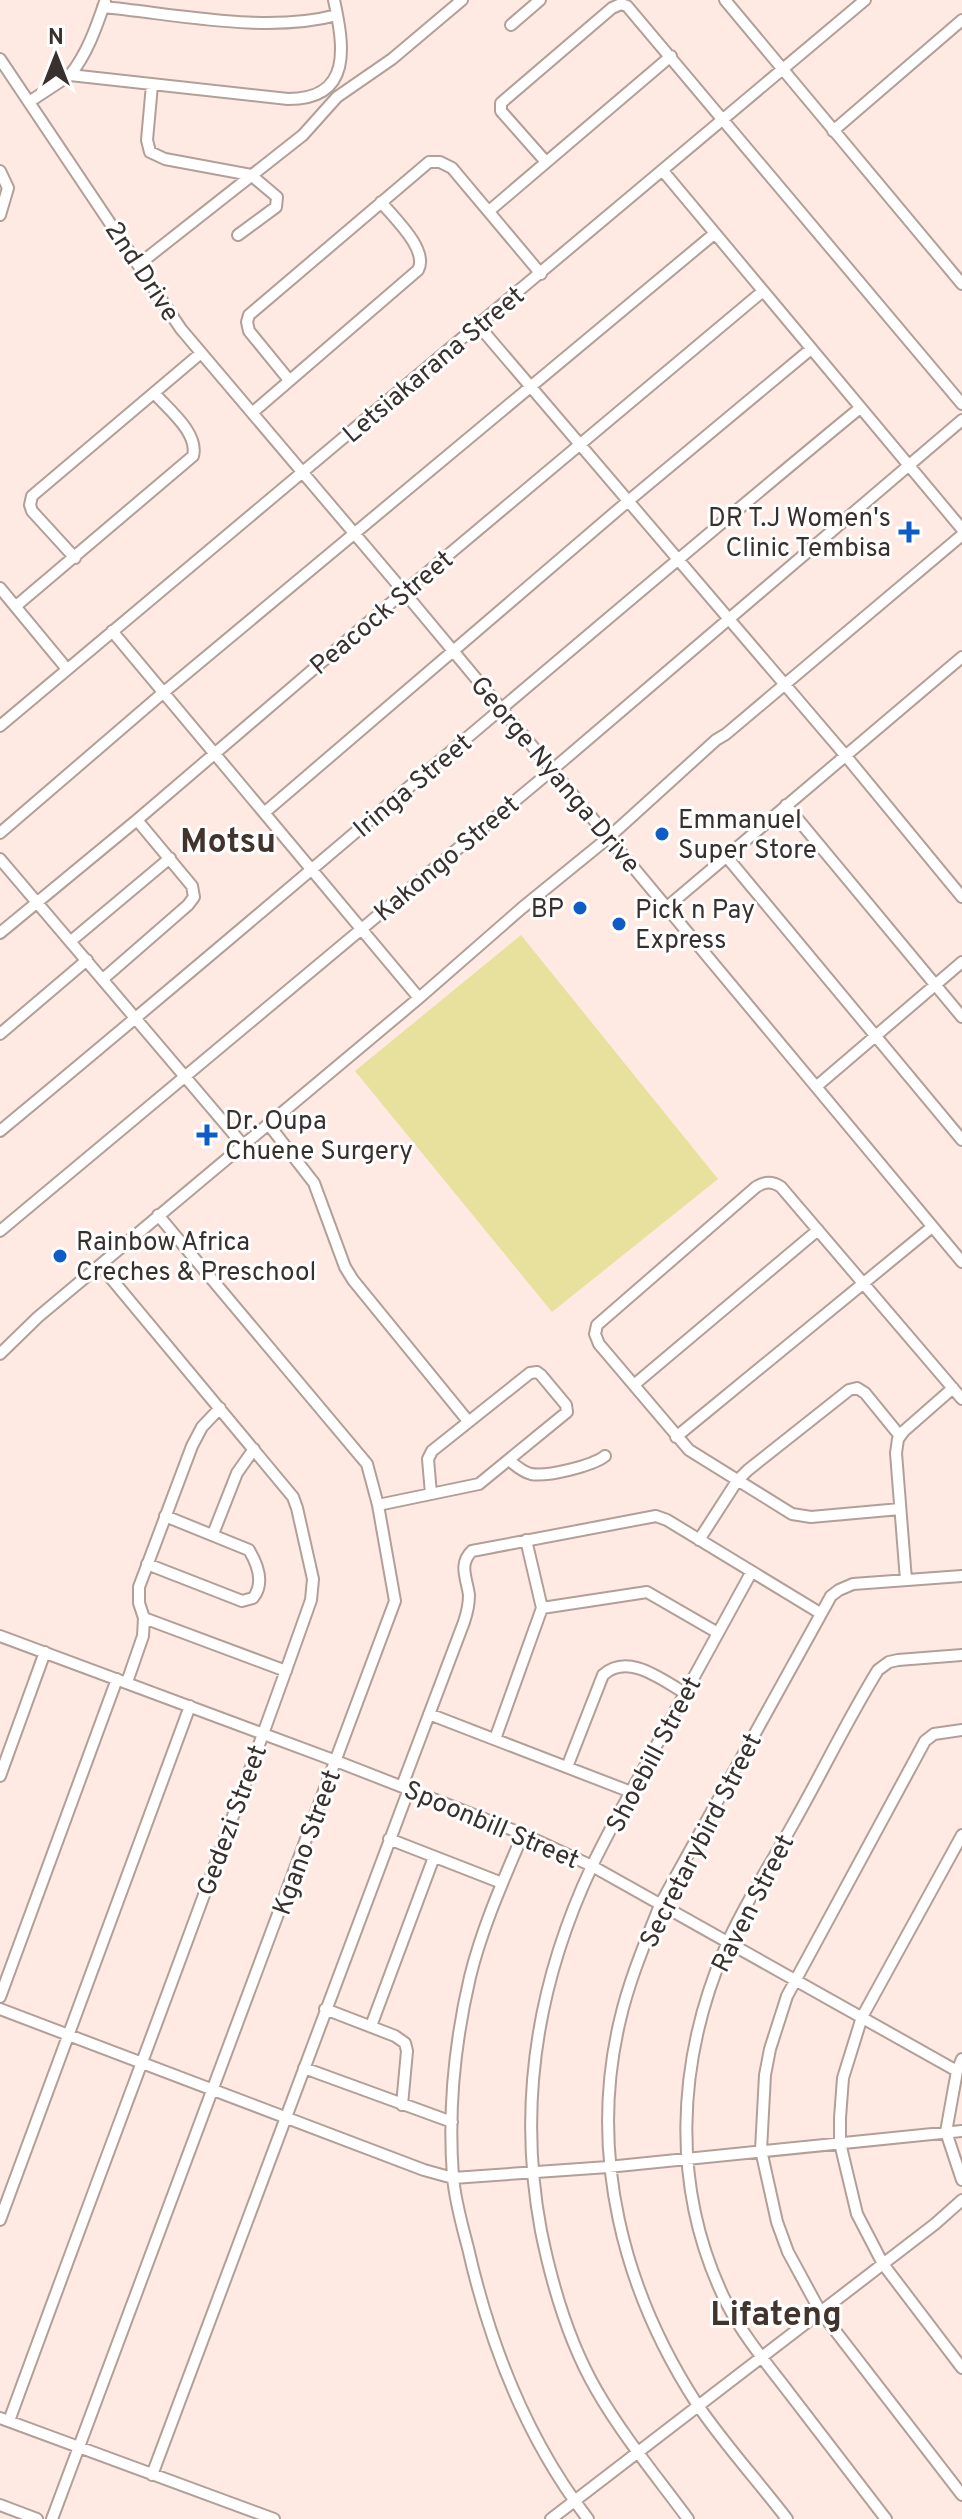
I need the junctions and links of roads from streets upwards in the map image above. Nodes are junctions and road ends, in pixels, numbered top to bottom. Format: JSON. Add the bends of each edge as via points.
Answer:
{"nodes":[{"id":1,"x":334,"y":0,"type":"edge"},
{"id":2,"x":462,"y":0,"type":"edge"},
{"id":3,"x":540,"y":0,"type":"edge"},
{"id":4,"x":865,"y":0,"type":"edge"},
{"id":5,"x":731,"y":2,"type":"edge"},
{"id":6,"x":104,"y":3,"type":"edge"},
{"id":7,"x":337,"y":15,"type":"junction"},
{"id":8,"x":962,"y":20,"type":"edge"},
{"id":9,"x":511,"y":25,"type":"dead end"},
{"id":10,"x":671,"y":56,"type":"junction"},
{"id":11,"x":0,"y":59,"type":"edge"},
{"id":12,"x":781,"y":70,"type":"junction"},
{"id":13,"x":4,"y":73,"type":"edge"},
{"id":14,"x":70,"y":75,"type":"junction"},
{"id":15,"x":152,"y":85,"type":"junction"},
{"id":16,"x":327,"y":88,"type":"junction"},
{"id":17,"x":337,"y":97,"type":"junction"},
{"id":18,"x":29,"y":102,"type":"junction"},
{"id":19,"x":724,"y":119,"type":"junction"},
{"id":20,"x":833,"y":131,"type":"junction"},
{"id":21,"x":546,"y":162,"type":"junction"},
{"id":22,"x":0,"y":171,"type":"edge"},
{"id":23,"x":663,"y":171,"type":"junction"},
{"id":24,"x":251,"y":175,"type":"junction"},
{"id":25,"x":381,"y":202,"type":"junction"},
{"id":26,"x":489,"y":211,"type":"junction"},
{"id":27,"x":0,"y":215,"type":"edge"},
{"id":28,"x":714,"y":234,"type":"junction"},
{"id":29,"x":238,"y":235,"type":"dead end"},
{"id":30,"x":138,"y":265,"type":"junction"},
{"id":31,"x":541,"y":274,"type":"junction"},
{"id":32,"x":962,"y":284,"type":"edge"},
{"id":33,"x":763,"y":291,"type":"junction"},
{"id":34,"x":478,"y":325,"type":"junction"},
{"id":35,"x":811,"y":349,"type":"junction"},
{"id":36,"x":201,"y":353,"type":"junction"},
{"id":37,"x":289,"y":380,"type":"junction"},
{"id":38,"x":529,"y":386,"type":"junction"},
{"id":39,"x":154,"y":393,"type":"junction"},
{"id":40,"x":962,"y":404,"type":"edge"},
{"id":41,"x":860,"y":408,"type":"junction"},
{"id":42,"x":252,"y":413,"type":"junction"},
{"id":43,"x":962,"y":420,"type":"edge"},
{"id":44,"x":579,"y":445,"type":"junction"},
{"id":45,"x":909,"y":465,"type":"junction"},
{"id":46,"x":302,"y":473,"type":"junction"},
{"id":47,"x":627,"y":502,"type":"junction"},
{"id":48,"x":962,"y":532,"type":"edge"},
{"id":49,"x":353,"y":535,"type":"junction"},
{"id":50,"x":75,"y":558,"type":"junction"},
{"id":51,"x":676,"y":560,"type":"junction"},
{"id":52,"x":0,"y":588,"type":"edge"},
{"id":53,"x":404,"y":592,"type":"junction"},
{"id":54,"x":16,"y":606,"type":"junction"},
{"id":55,"x":729,"y":620,"type":"junction"},
{"id":56,"x":112,"y":631,"type":"junction"},
{"id":57,"x":453,"y":652,"type":"junction"},
{"id":58,"x":962,"y":657,"type":"edge"},
{"id":59,"x":67,"y":669,"type":"junction"},
{"id":60,"x":783,"y":685,"type":"junction"},
{"id":61,"x":164,"y":692,"type":"junction"},
{"id":62,"x":502,"y":710,"type":"junction"},
{"id":63,"x":0,"y":726,"type":"edge"},
{"id":64,"x":213,"y":754,"type":"junction"},
{"id":65,"x":845,"y":755,"type":"junction"},
{"id":66,"x":552,"y":770,"type":"junction"},
{"id":67,"x":786,"y":805,"type":"junction"},
{"id":68,"x":264,"y":813,"type":"junction"},
{"id":69,"x":137,"y":820,"type":"junction"},
{"id":70,"x":0,"y":833,"type":"edge"},
{"id":71,"x":610,"y":840,"type":"junction"},
{"id":72,"x":726,"y":856,"type":"junction"},
{"id":73,"x":170,"y":858,"type":"junction"},
{"id":74,"x":0,"y":859,"type":"edge"},
{"id":75,"x":312,"y":870,"type":"junction"},
{"id":76,"x":962,"y":897,"type":"edge"},
{"id":77,"x":36,"y":902,"type":"junction"},
{"id":78,"x":667,"y":907,"type":"junction"},
{"id":79,"x":360,"y":929,"type":"junction"},
{"id":80,"x":0,"y":933,"type":"edge"},
{"id":81,"x":71,"y":941,"type":"junction"},
{"id":82,"x":87,"y":960,"type":"junction"},
{"id":83,"x":962,"y":962,"type":"edge"},
{"id":84,"x":103,"y":979,"type":"junction"},
{"id":85,"x":935,"y":985,"type":"junction"},
{"id":86,"x":419,"y":998,"type":"junction"},
{"id":87,"x":962,"y":1017,"type":"edge"},
{"id":88,"x":136,"y":1018,"type":"junction"},
{"id":89,"x":0,"y":1034,"type":"edge"},
{"id":90,"x":876,"y":1035,"type":"junction"},
{"id":91,"x":184,"y":1076,"type":"junction"},
{"id":92,"x":817,"y":1086,"type":"junction"},
{"id":93,"x":269,"y":1125,"type":"junction"},
{"id":94,"x":0,"y":1131,"type":"edge"},
{"id":95,"x":962,"y":1140,"type":"edge"},
{"id":96,"x":243,"y":1145,"type":"junction"},
{"id":97,"x":158,"y":1215,"type":"junction"},
{"id":98,"x":932,"y":1227,"type":"junction"},
{"id":99,"x":818,"y":1230,"type":"junction"},
{"id":100,"x":0,"y":1231,"type":"edge"},
{"id":101,"x":962,"y":1262,"type":"edge"},
{"id":102,"x":100,"y":1265,"type":"junction"},
{"id":103,"x":863,"y":1283,"type":"junction"},
{"id":104,"x":0,"y":1353,"type":"edge"},
{"id":105,"x":635,"y":1384,"type":"junction"},
{"id":106,"x":953,"y":1388,"type":"junction"},
{"id":107,"x":962,"y":1399,"type":"edge"},
{"id":108,"x":220,"y":1408,"type":"junction"},
{"id":109,"x":468,"y":1421,"type":"junction"},
{"id":110,"x":900,"y":1436,"type":"junction"},
{"id":111,"x":676,"y":1437,"type":"junction"},
{"id":112,"x":254,"y":1449,"type":"junction"},
{"id":113,"x":605,"y":1456,"type":"dead end"},
{"id":114,"x":510,"y":1461,"type":"junction"},
{"id":115,"x":737,"y":1481,"type":"junction"},
{"id":116,"x":431,"y":1494,"type":"junction"},
{"id":117,"x":378,"y":1505,"type":"junction"},
{"id":118,"x":900,"y":1509,"type":"junction"},
{"id":119,"x":165,"y":1516,"type":"junction"},
{"id":120,"x":213,"y":1534,"type":"junction"},
{"id":121,"x":526,"y":1540,"type":"junction"},
{"id":122,"x":699,"y":1540,"type":"junction"},
{"id":123,"x":147,"y":1564,"type":"junction"},
{"id":124,"x":751,"y":1573,"type":"junction"},
{"id":125,"x":962,"y":1576,"type":"edge"},
{"id":126,"x":906,"y":1580,"type":"junction"},
{"id":127,"x":542,"y":1608,"type":"junction"},
{"id":128,"x":820,"y":1613,"type":"junction"},
{"id":129,"x":144,"y":1618,"type":"junction"},
{"id":130,"x":718,"y":1633,"type":"junction"},
{"id":131,"x":0,"y":1636,"type":"edge"},
{"id":132,"x":45,"y":1652,"type":"junction"},
{"id":133,"x":962,"y":1655,"type":"edge"},
{"id":134,"x":286,"y":1671,"type":"junction"},
{"id":135,"x":122,"y":1681,"type":"junction"},
{"id":136,"x":685,"y":1693,"type":"junction"},
{"id":137,"x":190,"y":1706,"type":"junction"},
{"id":138,"x":429,"y":1714,"type":"junction"},
{"id":139,"x":962,"y":1730,"type":"edge"},
{"id":140,"x":263,"y":1733,"type":"junction"},
{"id":141,"x":495,"y":1739,"type":"junction"},
{"id":142,"x":336,"y":1761,"type":"junction"},
{"id":143,"x":567,"y":1767,"type":"junction"},
{"id":144,"x":0,"y":1776,"type":"edge"},
{"id":145,"x":406,"y":1787,"type":"junction"},
{"id":146,"x":631,"y":1792,"type":"junction"},
{"id":147,"x":523,"y":1834,"type":"junction"},
{"id":148,"x":962,"y":1835,"type":"edge"},
{"id":149,"x":389,"y":1839,"type":"junction"},
{"id":150,"x":434,"y":1857,"type":"junction"},
{"id":151,"x":592,"y":1866,"type":"junction"},
{"id":152,"x":502,"y":1883,"type":"junction"},
{"id":153,"x":660,"y":1905,"type":"junction"},
{"id":154,"x":727,"y":1943,"type":"junction"},
{"id":155,"x":795,"y":1980,"type":"junction"},
{"id":156,"x":0,"y":1997,"type":"edge"},
{"id":157,"x":0,"y":2009,"type":"edge"},
{"id":158,"x":325,"y":2009,"type":"junction"},
{"id":159,"x":862,"y":2017,"type":"junction"},
{"id":160,"x":371,"y":2026,"type":"junction"},
{"id":161,"x":68,"y":2034,"type":"junction"},
{"id":162,"x":962,"y":2059,"type":"edge"},
{"id":163,"x":140,"y":2061,"type":"junction"},
{"id":164,"x":304,"y":2068,"type":"junction"},
{"id":165,"x":957,"y":2071,"type":"junction"},
{"id":166,"x":214,"y":2090,"type":"junction"},
{"id":167,"x":402,"y":2105,"type":"junction"},
{"id":168,"x":285,"y":2116,"type":"junction"},
{"id":169,"x":452,"y":2122,"type":"junction"},
{"id":170,"x":962,"y":2131,"type":"edge"},
{"id":171,"x":946,"y":2132,"type":"junction"},
{"id":172,"x":840,"y":2143,"type":"junction"},
{"id":173,"x":761,"y":2150,"type":"junction"},
{"id":174,"x":686,"y":2158,"type":"junction"},
{"id":175,"x":608,"y":2167,"type":"junction"},
{"id":176,"x":531,"y":2172,"type":"junction"},
{"id":177,"x":453,"y":2178,"type":"junction"},
{"id":178,"x":962,"y":2180,"type":"edge"},
{"id":179,"x":962,"y":2200,"type":"edge"},
{"id":180,"x":0,"y":2220,"type":"edge"},
{"id":181,"x":883,"y":2264,"type":"junction"},
{"id":182,"x":820,"y":2311,"type":"junction"},
{"id":183,"x":761,"y":2356,"type":"junction"},
{"id":184,"x":962,"y":2368,"type":"edge"},
{"id":185,"x":698,"y":2405,"type":"junction"},
{"id":186,"x":4,"y":2420,"type":"edge"},
{"id":187,"x":79,"y":2448,"type":"junction"},
{"id":188,"x":637,"y":2452,"type":"junction"},
{"id":189,"x":152,"y":2475,"type":"junction"},
{"id":190,"x":962,"y":2495,"type":"edge"},
{"id":191,"x":575,"y":2501,"type":"junction"},
{"id":192,"x":0,"y":2505,"type":"edge"},
{"id":193,"x":37,"y":2519,"type":"edge"},
{"id":194,"x":52,"y":2519,"type":"edge"},
{"id":195,"x":274,"y":2519,"type":"edge"},
{"id":196,"x":551,"y":2519,"type":"edge"},
{"id":197,"x":588,"y":2519,"type":"edge"},
{"id":198,"x":688,"y":2519,"type":"edge"},
{"id":199,"x":787,"y":2519,"type":"edge"},
{"id":200,"x":886,"y":2519,"type":"edge"}],
"edges":[{"from":1,"to":7,"type":"street"},
{"from":2,"to":17,"type":"street"},
{"from":3,"to":9,"type":"street"},
{"from":4,"to":12,"type":"street","name":"Letsiakarana Street"},
{"from":5,"to":12,"type":"street"},
{"from":6,"to":7,"type":"street","via":[[270,24]]},
{"from":6,"to":14,"type":"street"},
{"from":7,"to":16,"type":"street","via":[[342,56]]},
{"from":8,"to":20,"type":"street"},
{"from":10,"to":19,"type":"street"},
{"from":10,"to":21,"type":"street"},
{"from":10,"to":21,"type":"street","via":[[630,8],[616,5],[503,99],[501,111]]},
{"from":11,"to":13,"type":"street","name":"2nd Drive"},
{"from":12,"to":19,"type":"street","name":"Letsiakarana Street"},
{"from":12,"to":20,"type":"street"},
{"from":13,"to":18,"type":"street","name":"2nd Drive"},
{"from":14,"to":15,"type":"street"},
{"from":14,"to":18,"type":"street"},
{"from":15,"to":16,"type":"street","via":[[288,99],[310,98]]},
{"from":15,"to":24,"type":"street","via":[[150,152]]},
{"from":16,"to":17,"type":"street"},
{"from":17,"to":24,"type":"street","via":[[303,135]]},
{"from":18,"to":30,"type":"street","name":"2nd Drive"},
{"from":19,"to":23,"type":"street","name":"Letsiakarana Street"},
{"from":19,"to":40,"type":"street"},
{"from":20,"to":32,"type":"street"},
{"from":21,"to":26,"type":"street"},
{"from":22,"to":27,"type":"street","via":[[8,188]]},
{"from":23,"to":28,"type":"street"},
{"from":23,"to":31,"type":"street","name":"Letsiakarana Street"},
{"from":24,"to":29,"type":"street","via":[[277,197],[276,207]]},
{"from":24,"to":30,"type":"street"},
{"from":25,"to":26,"type":"street","via":[[422,166],[440,162],[452,168]]},
{"from":25,"to":37,"type":"street","via":[[419,249],[421,264]]},
{"from":25,"to":37,"type":"street","via":[[249,315],[249,331]]},
{"from":26,"to":31,"type":"street"},
{"from":28,"to":33,"type":"street"},
{"from":28,"to":38,"type":"street"},
{"from":30,"to":36,"type":"street","name":"2nd Drive"},
{"from":31,"to":34,"type":"street","name":"Letsiakarana Street"},
{"from":33,"to":35,"type":"street"},
{"from":33,"to":44,"type":"street","name":"Peacock Street"},
{"from":34,"to":38,"type":"street"},
{"from":34,"to":46,"type":"street","name":"Letsiakarana Street"},
{"from":35,"to":41,"type":"street"},
{"from":35,"to":47,"type":"street"},
{"from":36,"to":39,"type":"street"},
{"from":36,"to":42,"type":"street","name":"2nd Drive"},
{"from":37,"to":42,"type":"street"},
{"from":38,"to":44,"type":"street"},
{"from":38,"to":49,"type":"street"},
{"from":39,"to":50,"type":"street","via":[[189,433],[193,456]]},
{"from":39,"to":50,"type":"street","via":[[32,496],[32,511]]},
{"from":41,"to":45,"type":"street"},
{"from":41,"to":51,"type":"street","name":"Iringa Street"},
{"from":42,"to":46,"type":"street","name":"2nd Drive"},
{"from":43,"to":45,"type":"street","name":"Kakongo Street"},
{"from":44,"to":47,"type":"street"},
{"from":44,"to":53,"type":"street","name":"Peacock Street"},
{"from":45,"to":48,"type":"street"},
{"from":45,"to":55,"type":"street","name":"Kakongo Street"},
{"from":46,"to":49,"type":"street","name":"George Nyanga Drive"},
{"from":46,"to":56,"type":"street","name":"Letsiakarana Street"},
{"from":47,"to":51,"type":"street"},
{"from":47,"to":57,"type":"street"},
{"from":48,"to":60,"type":"street"},
{"from":49,"to":53,"type":"street","name":"George Nyanga Drive"},
{"from":49,"to":61,"type":"street"},
{"from":50,"to":54,"type":"street"},
{"from":51,"to":55,"type":"street"},
{"from":51,"to":62,"type":"street","name":"Iringa Street"},
{"from":52,"to":54,"type":"street"},
{"from":53,"to":57,"type":"street","name":"George Nyanga Drive"},
{"from":53,"to":64,"type":"street","name":"Peacock Street"},
{"from":54,"to":59,"type":"street"},
{"from":55,"to":60,"type":"street"},
{"from":55,"to":66,"type":"street","name":"Kakongo Street"},
{"from":56,"to":59,"type":"street","name":"Letsiakarana Street"},
{"from":56,"to":61,"type":"street"},
{"from":57,"to":62,"type":"street","name":"George Nyanga Drive"},
{"from":57,"to":68,"type":"street"},
{"from":58,"to":65,"type":"street"},
{"from":59,"to":63,"type":"street","name":"Letsiakarana Street"},
{"from":60,"to":65,"type":"street"},
{"from":60,"to":71,"type":"street"},
{"from":61,"to":64,"type":"street"},
{"from":61,"to":70,"type":"street"},
{"from":62,"to":66,"type":"street","name":"George Nyanga Drive"},
{"from":62,"to":75,"type":"street","name":"Iringa Street"},
{"from":64,"to":68,"type":"street"},
{"from":64,"to":69,"type":"street","name":"Peacock Street"},
{"from":65,"to":67,"type":"street"},
{"from":65,"to":76,"type":"street"},
{"from":66,"to":71,"type":"street","name":"George Nyanga Drive"},
{"from":66,"to":79,"type":"street","name":"Kakongo Street"},
{"from":67,"to":72,"type":"street"},
{"from":67,"to":85,"type":"street"},
{"from":68,"to":75,"type":"street"},
{"from":69,"to":73,"type":"street"},
{"from":69,"to":77,"type":"street","name":"Peacock Street"},
{"from":71,"to":78,"type":"street","name":"George Nyanga Drive"},
{"from":71,"to":86,"type":"street"},
{"from":72,"to":78,"type":"street"},
{"from":72,"to":90,"type":"street"},
{"from":73,"to":81,"type":"street"},
{"from":73,"to":84,"type":"street","via":[[192,886],[192,901]]},
{"from":74,"to":77,"type":"street"},
{"from":75,"to":79,"type":"street"},
{"from":75,"to":88,"type":"street","name":"Iringa Street"},
{"from":77,"to":80,"type":"street","name":"Peacock Street"},
{"from":77,"to":81,"type":"street"},
{"from":78,"to":92,"type":"street","name":"George Nyanga Drive"},
{"from":79,"to":86,"type":"street"},
{"from":79,"to":91,"type":"street","name":"Kakongo Street"},
{"from":81,"to":82,"type":"street"},
{"from":82,"to":84,"type":"street"},
{"from":82,"to":89,"type":"street"},
{"from":83,"to":85,"type":"street"},
{"from":84,"to":88,"type":"street"},
{"from":85,"to":87,"type":"street"},
{"from":85,"to":90,"type":"street"},
{"from":86,"to":93,"type":"street"},
{"from":88,"to":91,"type":"street"},
{"from":88,"to":94,"type":"street","name":"Iringa Street"},
{"from":90,"to":92,"type":"street"},
{"from":90,"to":95,"type":"street"},
{"from":91,"to":96,"type":"street"},
{"from":91,"to":100,"type":"street","name":"Kakongo Street"},
{"from":92,"to":98,"type":"street","name":"George Nyanga Drive"},
{"from":93,"to":96,"type":"street"},
{"from":93,"to":109,"type":"street","via":[[314,1183],[353,1280]]},
{"from":96,"to":97,"type":"street"},
{"from":97,"to":102,"type":"street"},
{"from":97,"to":117,"type":"street","name":"Kgano Street","via":[[361,1454]]},
{"from":98,"to":101,"type":"street","name":"George Nyanga Drive"},
{"from":98,"to":103,"type":"street"},
{"from":99,"to":103,"type":"street"},
{"from":99,"to":105,"type":"street"},
{"from":99,"to":105,"type":"street","via":[[777,1184],[756,1187],[597,1325],[596,1339]]},
{"from":102,"to":104,"type":"street"},
{"from":102,"to":108,"type":"street","name":"Gedezi Street"},
{"from":103,"to":106,"type":"street"},
{"from":103,"to":111,"type":"street"},
{"from":105,"to":111,"type":"street"},
{"from":106,"to":107,"type":"street"},
{"from":106,"to":110,"type":"street"},
{"from":108,"to":112,"type":"street","name":"Gedezi Street"},
{"from":108,"to":119,"type":"street","via":[[197,1434]]},
{"from":109,"to":114,"type":"street","via":[[530,1373],[541,1375],[567,1412]]},
{"from":109,"to":116,"type":"street","via":[[429,1455]]},
{"from":110,"to":115,"type":"street","via":[[865,1393],[853,1389]]},
{"from":110,"to":118,"type":"street"},
{"from":111,"to":115,"type":"street"},
{"from":112,"to":120,"type":"street","via":[[237,1473]]},
{"from":112,"to":134,"type":"street","name":"Gedezi Street","via":[[296,1502],[313,1579]]},
{"from":113,"to":114,"type":"street","via":[[542,1475],[525,1472]]},
{"from":114,"to":116,"type":"street","via":[[479,1484]]},
{"from":115,"to":118,"type":"street","via":[[798,1516]]},
{"from":115,"to":122,"type":"street"},
{"from":116,"to":117,"type":"street"},
{"from":117,"to":142,"type":"street","name":"Kgano Street","via":[[395,1601]]},
{"from":118,"to":126,"type":"street"},
{"from":119,"to":120,"type":"street"},
{"from":119,"to":123,"type":"street"},
{"from":120,"to":123,"type":"street","via":[[249,1550],[260,1578],[253,1598],[242,1601]]},
{"from":121,"to":122,"type":"street","via":[[651,1516]]},
{"from":121,"to":127,"type":"street"},
{"from":121,"to":138,"type":"street","via":[[468,1554],[468,1609]]},
{"from":122,"to":124,"type":"street"},
{"from":123,"to":129,"type":"street","via":[[138,1595]]},
{"from":124,"to":128,"type":"street"},
{"from":124,"to":130,"type":"street","name":"Shoebill Street"},
{"from":125,"to":126,"type":"street","name":"Secretarybird Street"},
{"from":126,"to":128,"type":"street","name":"Secretarybird Street","via":[[846,1586]]},
{"from":127,"to":130,"type":"street","via":[[647,1592]]},
{"from":127,"to":141,"type":"street"},
{"from":128,"to":153,"type":"street","name":"Secretarybird Street"},
{"from":129,"to":134,"type":"street"},
{"from":129,"to":135,"type":"street","via":[[143,1636]]},
{"from":130,"to":136,"type":"street","name":"Shoebill Street"},
{"from":131,"to":132,"type":"street","name":"Spoonbill Street"},
{"from":132,"to":135,"type":"street","name":"Spoonbill Street"},
{"from":132,"to":144,"type":"street"},
{"from":133,"to":154,"type":"street","name":"Raven Street","via":[[898,1660],[878,1670]]},
{"from":134,"to":140,"type":"street","name":"Gedezi Street"},
{"from":135,"to":137,"type":"street","name":"Spoonbill Street"},
{"from":135,"to":156,"type":"street"},
{"from":136,"to":143,"type":"street","via":[[637,1667],[609,1670]]},
{"from":136,"to":146,"type":"street","name":"Shoebill Street"},
{"from":137,"to":140,"type":"street","name":"Spoonbill Street"},
{"from":137,"to":161,"type":"street"},
{"from":138,"to":141,"type":"street"},
{"from":138,"to":145,"type":"street"},
{"from":139,"to":155,"type":"street","via":[[934,1734],[925,1741]]},
{"from":140,"to":142,"type":"street","name":"Spoonbill Street"},
{"from":140,"to":163,"type":"street","name":"Gedezi Street"},
{"from":141,"to":143,"type":"street"},
{"from":142,"to":145,"type":"street","name":"Spoonbill Street"},
{"from":142,"to":166,"type":"street","name":"Kgano Street"},
{"from":143,"to":146,"type":"street"},
{"from":145,"to":147,"type":"street","name":"Spoonbill Street"},
{"from":145,"to":149,"type":"street"},
{"from":146,"to":151,"type":"street","name":"Shoebill Street"},
{"from":147,"to":151,"type":"street","name":"Spoonbill Street"},
{"from":147,"to":152,"type":"street"},
{"from":148,"to":159,"type":"street"},
{"from":149,"to":150,"type":"street"},
{"from":149,"to":158,"type":"street"},
{"from":150,"to":152,"type":"street"},
{"from":150,"to":160,"type":"street"},
{"from":151,"to":153,"type":"street","name":"Spoonbill Street"},
{"from":151,"to":176,"type":"street","name":"Shoebill Street","via":[[543,2005],[530,2103]]},
{"from":152,"to":169,"type":"street","via":[[462,2015]]},
{"from":153,"to":154,"type":"street","name":"Spoonbill Street"},
{"from":153,"to":175,"type":"street","name":"Secretarybird Street","via":[[619,2024],[609,2087]]},
{"from":154,"to":155,"type":"street","name":"Spoonbill Street"},
{"from":154,"to":174,"type":"street","name":"Raven Street","via":[[692,2054]]},
{"from":155,"to":159,"type":"street","name":"Spoonbill Street"},
{"from":155,"to":173,"type":"street","via":[[770,2049]]},
{"from":157,"to":161,"type":"street"},
{"from":158,"to":160,"type":"street"},
{"from":158,"to":164,"type":"street"},
{"from":159,"to":165,"type":"street","name":"Spoonbill Street"},
{"from":159,"to":172,"type":"street","via":[[843,2078]]},
{"from":160,"to":167,"type":"street","via":[[405,2043]]},
{"from":161,"to":163,"type":"street"},
{"from":161,"to":180,"type":"street"},
{"from":162,"to":165,"type":"street"},
{"from":163,"to":166,"type":"street"},
{"from":163,"to":186,"type":"street","name":"Gedezi Street"},
{"from":164,"to":167,"type":"street"},
{"from":164,"to":168,"type":"street"},
{"from":165,"to":171,"type":"street"},
{"from":166,"to":168,"type":"street"},
{"from":166,"to":187,"type":"street","name":"Kgano Street"},
{"from":167,"to":169,"type":"street"},
{"from":168,"to":177,"type":"street"},
{"from":168,"to":189,"type":"street"},
{"from":169,"to":177,"type":"street"},
{"from":170,"to":171,"type":"street"},
{"from":171,"to":172,"type":"street"},
{"from":171,"to":178,"type":"street"},
{"from":172,"to":173,"type":"street"},
{"from":172,"to":181,"type":"street","via":[[857,2214]]},
{"from":173,"to":174,"type":"street"},
{"from":173,"to":182,"type":"street","via":[[777,2222]]},
{"from":174,"to":175,"type":"street"},
{"from":174,"to":183,"type":"street","name":"Raven Street","via":[[691,2199],[716,2279]]},
{"from":175,"to":176,"type":"street"},
{"from":175,"to":185,"type":"street","name":"Secretarybird Street","via":[[641,2297]]},
{"from":176,"to":177,"type":"street"},
{"from":176,"to":188,"type":"street","name":"Shoebill Street","via":[[546,2256],[562,2308],[597,2392]]},
{"from":177,"to":191,"type":"street","via":[[497,2352]]},
{"from":179,"to":181,"type":"street"},
{"from":181,"to":182,"type":"street"},
{"from":181,"to":184,"type":"street"},
{"from":182,"to":183,"type":"street"},
{"from":182,"to":190,"type":"street"},
{"from":183,"to":185,"type":"street"},
{"from":183,"to":200,"type":"street","name":"Raven Street"},
{"from":185,"to":188,"type":"street"},
{"from":185,"to":199,"type":"street","name":"Secretarybird Street"},
{"from":186,"to":187,"type":"street"},
{"from":187,"to":189,"type":"street"},
{"from":187,"to":194,"type":"street","name":"Kgano Street"},
{"from":188,"to":191,"type":"street"},
{"from":188,"to":198,"type":"street","name":"Shoebill Street"},
{"from":189,"to":195,"type":"street"},
{"from":191,"to":196,"type":"street"},
{"from":191,"to":197,"type":"street"},
{"from":192,"to":193,"type":"street"}]}
